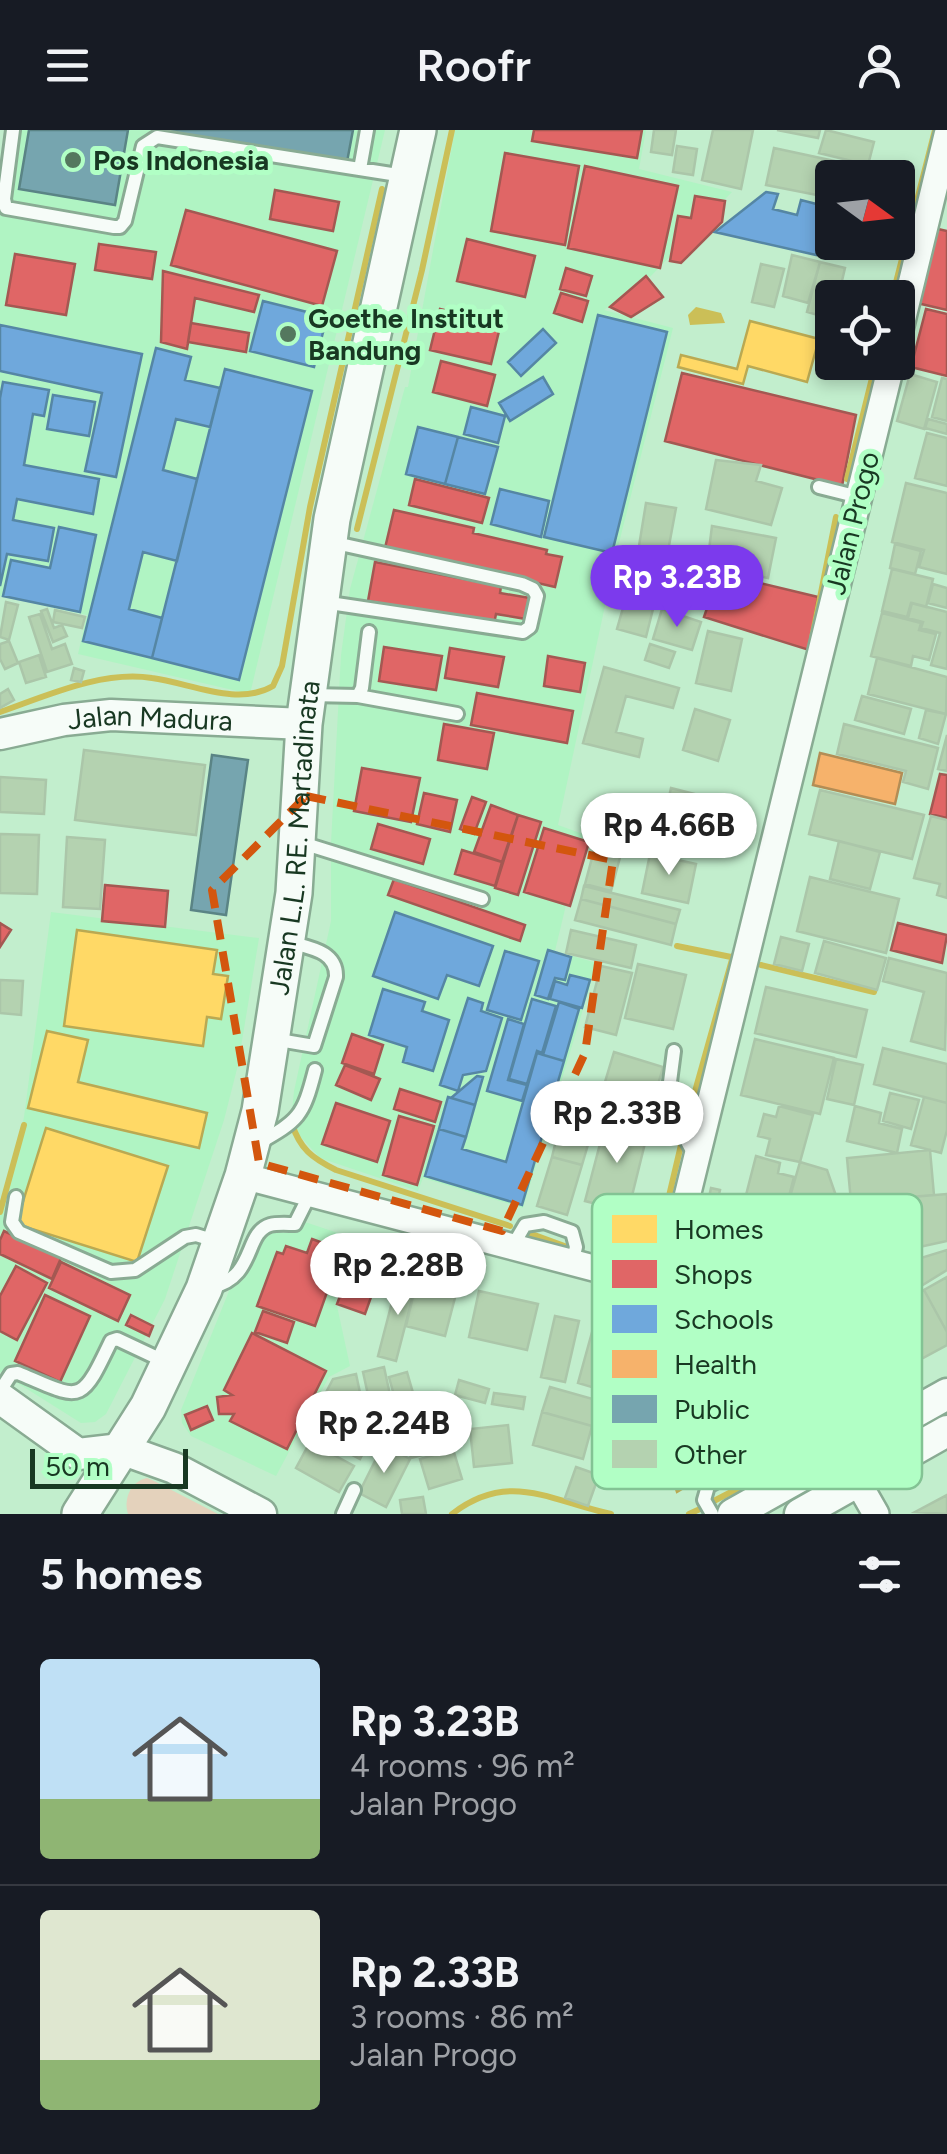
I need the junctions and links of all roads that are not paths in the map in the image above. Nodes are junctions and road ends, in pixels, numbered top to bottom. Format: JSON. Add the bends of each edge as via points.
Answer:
{"nodes":[{"id":1,"x":14,"y":130,"type":"edge"},
{"id":2,"x":366,"y":130,"type":"edge"},
{"id":3,"x":418,"y":130,"type":"edge"},
{"id":4,"x":947,"y":135,"type":"edge"},
{"id":5,"x":360,"y":169,"type":"junction"},
{"id":6,"x":409,"y":177,"type":"junction"},
{"id":7,"x":912,"y":280,"type":"edge"},
{"id":8,"x":888,"y":380,"type":"edge"},
{"id":9,"x":819,"y":487,"type":"dead end"},
{"id":10,"x":859,"y":496,"type":"junction"},
{"id":11,"x":328,"y":541,"type":"junction"},
{"id":12,"x":319,"y":602,"type":"junction"},
{"id":13,"x":368,"y":632,"type":"dead end"},
{"id":14,"x":358,"y":696,"type":"junction"},
{"id":15,"x":305,"y":710,"type":"junction"},
{"id":16,"x":457,"y":714,"type":"dead end"},
{"id":17,"x":0,"y":734,"type":"edge"},
{"id":18,"x":296,"y":842,"type":"junction"},
{"id":19,"x":482,"y":898,"type":"dead end"},
{"id":20,"x":287,"y":942,"type":"junction"},
{"id":21,"x":271,"y":1039,"type":"junction"},
{"id":22,"x":674,"y":1051,"type":"dead end"},
{"id":23,"x":316,"y":1070,"type":"dead end"},
{"id":24,"x":696,"y":1158,"type":"junction"},
{"id":25,"x":247,"y":1162,"type":"junction"},
{"id":26,"x":310,"y":1194,"type":"junction"},
{"id":27,"x":688,"y":1194,"type":"edge"},
{"id":28,"x":16,"y":1197,"type":"dead end"},
{"id":29,"x":222,"y":1243,"type":"junction"},
{"id":30,"x":592,"y":1268,"type":"edge"},
{"id":31,"x":204,"y":1289,"type":"junction"},
{"id":32,"x":170,"y":1364,"type":"junction"},
{"id":33,"x":0,"y":1390,"type":"edge"},
{"id":34,"x":947,"y":1394,"type":"edge"},
{"id":35,"x":0,"y":1398,"type":"edge"},
{"id":36,"x":922,"y":1408,"type":"edge"},
{"id":37,"x":947,"y":1431,"type":"edge"},
{"id":38,"x":922,"y":1444,"type":"edge"},
{"id":39,"x":121,"y":1448,"type":"junction"},
{"id":40,"x":78,"y":1454,"type":"junction"},
{"id":41,"x":707,"y":1489,"type":"edge"},
{"id":42,"x":776,"y":1489,"type":"edge"},
{"id":43,"x":841,"y":1489,"type":"edge"},
{"id":44,"x":861,"y":1489,"type":"edge"},
{"id":45,"x":354,"y":1490,"type":"dead end"},
{"id":46,"x":92,"y":1509,"type":"edge"},
{"id":47,"x":261,"y":1514,"type":"edge"},
{"id":48,"x":343,"y":1514,"type":"edge"},
{"id":49,"x":712,"y":1514,"type":"edge"},
{"id":50,"x":733,"y":1514,"type":"edge"},
{"id":51,"x":800,"y":1514,"type":"edge"},
{"id":52,"x":876,"y":1514,"type":"edge"}],
"edges":[{"from":1,"to":5,"type":"lane","via":[[6,208],[114,227],[126,221],[143,146],[157,137]]},
{"from":2,"to":5,"type":"lane"},
{"from":3,"to":6,"type":"main road","name":"Jalan L.L. RE. Martadinata"},
{"from":4,"to":7,"type":"street"},
{"from":5,"to":6,"type":"lane"},
{"from":6,"to":11,"type":"main road","name":"Jalan L.L. RE. Martadinata"},
{"from":8,"to":10,"type":"street","name":"Jalan Progo"},
{"from":9,"to":10,"type":"lane"},
{"from":10,"to":24,"type":"street","name":"Jalan Progo"},
{"from":11,"to":12,"type":"main road","name":"Jalan L.L. RE. Martadinata"},
{"from":11,"to":12,"type":"lane","via":[[522,584],[537,596],[523,632]]},
{"from":12,"to":15,"type":"main road","name":"Jalan L.L. RE. Martadinata"},
{"from":13,"to":14,"type":"lane"},
{"from":14,"to":15,"type":"lane"},
{"from":14,"to":16,"type":"lane"},
{"from":15,"to":17,"type":"street","name":"Jalan Madura","via":[[111,715]]},
{"from":15,"to":18,"type":"main road","name":"Jalan L.L. RE. Martadinata"},
{"from":18,"to":19,"type":"lane"},
{"from":18,"to":20,"type":"main road","name":"Jalan L.L. RE. Martadinata"},
{"from":20,"to":21,"type":"main road","name":"Jalan L.L. RE. Martadinata"},
{"from":20,"to":21,"type":"lane","via":[[329,956],[336,977],[314,1046]]},
{"from":21,"to":25,"type":"main road","name":"Jalan L.L. RE. Martadinata"},
{"from":22,"to":24,"type":"lane","via":[[667,1105]]},
{"from":23,"to":25,"type":"lane","via":[[298,1118]]},
{"from":24,"to":27,"type":"street","name":"Jalan Progo"},
{"from":25,"to":26,"type":"street"},
{"from":25,"to":29,"type":"main road","name":"Jalan L.L. RE. Martadinata"},
{"from":26,"to":30,"type":"street"},
{"from":26,"to":31,"type":"lane","via":[[295,1224],[260,1231],[240,1274]]},
{"from":28,"to":29,"type":"lane","via":[[12,1222],[19,1232],[111,1272],[135,1270],[186,1237]]},
{"from":29,"to":31,"type":"main road","name":"Jalan L.L. RE. Martadinata"},
{"from":31,"to":32,"type":"main road","name":"Jalan L.L. RE. Martadinata"},
{"from":32,"to":33,"type":"lane","via":[[117,1339],[79,1393],[18,1373]]},
{"from":32,"to":39,"type":"main road","name":"Jalan L.L. RE. Martadinata"},
{"from":34,"to":36,"type":"street"},
{"from":35,"to":40,"type":"street"},
{"from":37,"to":38,"type":"street"},
{"from":39,"to":40,"type":"street"},
{"from":39,"to":46,"type":"main road","name":"Jalan L.L. RE. Martadinata"},
{"from":39,"to":47,"type":"street"},
{"from":40,"to":46,"type":"street"},
{"from":41,"to":49,"type":"lane","via":[[704,1500]]},
{"from":42,"to":50,"type":"street"},
{"from":43,"to":51,"type":"street"},
{"from":44,"to":52,"type":"street"},
{"from":45,"to":48,"type":"lane"}]}
